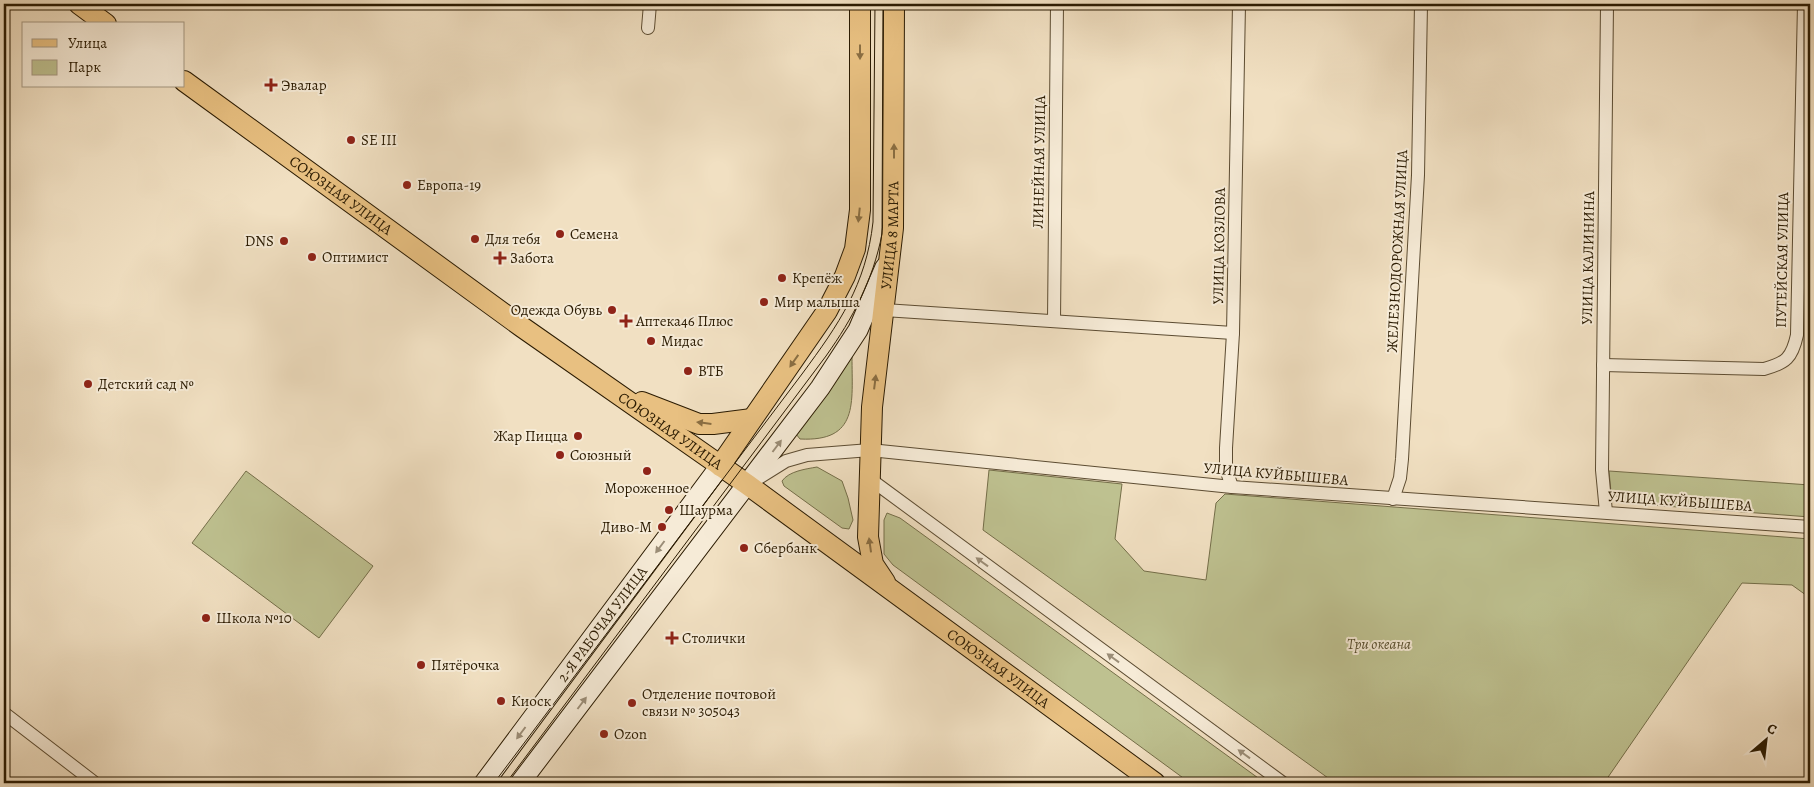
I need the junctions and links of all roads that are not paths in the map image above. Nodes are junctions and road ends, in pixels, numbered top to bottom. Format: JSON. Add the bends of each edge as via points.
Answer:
{"nodes":[{"id":1,"x":79,"y":4,"type":"edge"},
{"id":2,"x":650,"y":4,"type":"edge"},
{"id":3,"x":860,"y":4,"type":"edge"},
{"id":4,"x":894,"y":4,"type":"edge"},
{"id":5,"x":1058,"y":4,"type":"edge"},
{"id":6,"x":1239,"y":4,"type":"edge"},
{"id":7,"x":1422,"y":4,"type":"edge"},
{"id":8,"x":1607,"y":4,"type":"edge"},
{"id":9,"x":1804,"y":4,"type":"edge"},
{"id":10,"x":103,"y":22,"type":"edge"},
{"id":11,"x":648,"y":28,"type":"dead end"},
{"id":12,"x":185,"y":82,"type":"edge"},
{"id":13,"x":890,"y":252,"type":"junction"},
{"id":14,"x":884,"y":310,"type":"junction"},
{"id":15,"x":1054,"y":321,"type":"junction"},
{"id":16,"x":1233,"y":332,"type":"junction"},
{"id":17,"x":1603,"y":366,"type":"junction"},
{"id":18,"x":583,"y":370,"type":"junction"},
{"id":19,"x":752,"y":419,"type":"junction"},
{"id":20,"x":870,"y":450,"type":"junction"},
{"id":21,"x":720,"y":466,"type":"junction"},
{"id":22,"x":870,"y":479,"type":"junction"},
{"id":23,"x":748,"y":485,"type":"junction"},
{"id":24,"x":1232,"y":487,"type":"junction"},
{"id":25,"x":1393,"y":499,"type":"junction"},
{"id":26,"x":1606,"y":512,"type":"junction"},
{"id":27,"x":1810,"y":527,"type":"edge"},
{"id":28,"x":889,"y":588,"type":"junction"},
{"id":29,"x":4,"y":713,"type":"edge"},
{"id":30,"x":95,"y":783,"type":"edge"},
{"id":31,"x":484,"y":783,"type":"edge"},
{"id":32,"x":520,"y":783,"type":"edge"},
{"id":33,"x":1155,"y":783,"type":"edge"},
{"id":34,"x":1283,"y":783,"type":"edge"}],
"edges":[{"from":1,"to":10,"type":"main road"},
{"from":2,"to":11,"type":"street"},
{"from":3,"to":19,"type":"main road","name":"УЛИЦА 8 МАРТА","one_way":true,"via":[[860,210],[855,249],[827,312]]},
{"from":13,"to":4,"type":"main road","name":"УЛИЦА 8 МАРТА","one_way":true,"via":[[894,200]]},
{"from":5,"to":15,"type":"street","name":"ЛИНЕЙНАЯ УЛИЦА"},
{"from":6,"to":16,"type":"street","name":"УЛИЦА КОЗЛОВА"},
{"from":7,"to":25,"type":"street","name":"ЖЕЛЕЗНОДОРОЖНАЯ УЛИЦА","via":[[1418,175],[1405,410],[1400,478]]},
{"from":8,"to":17,"type":"street","name":"УЛИЦА КАЛИНИНА"},
{"from":9,"to":17,"type":"street","name":"ПУТЕЙСКАЯ УЛИЦА","via":[[1797,335],[1791,354],[1780,365],[1764,369]]},
{"from":12,"to":18,"type":"main road","name":"СОЮЗНАЯ УЛИЦА"},
{"from":13,"to":14,"type":"main road"},
{"from":23,"to":13,"type":"main road","name":"УЛИЦА 8 МАРТА","one_way":true,"via":[[820,388],[858,330]]},
{"from":14,"to":15,"type":"street"},
{"from":20,"to":14,"type":"main road","one_way":true},
{"from":15,"to":16,"type":"street"},
{"from":16,"to":24,"type":"street","name":"УЛИЦА КОЗЛОВА","via":[[1226,448],[1226,469]]},
{"from":17,"to":26,"type":"street","name":"УЛИЦА КАЛИНИНА","via":[[1602,470]]},
{"from":19,"to":18,"type":"main road","one_way":true,"via":[[699,424],[643,402]]},
{"from":18,"to":21,"type":"main road","name":"СОЮЗНАЯ УЛИЦА"},
{"from":19,"to":21,"type":"main road","name":"УЛИЦА 8 МАРТА"},
{"from":20,"to":22,"type":"main road"},
{"from":20,"to":23,"type":"street","name":"УЛИЦА КУЙБЫШЕВА","via":[[807,455],[786,461]]},
{"from":20,"to":24,"type":"street","name":"УЛИЦА КУЙБЫШЕВА"},
{"from":21,"to":23,"type":"main road","name":"СОЮЗНАЯ УЛИЦА"},
{"from":21,"to":31,"type":"main road","name":"2-Я РАБОЧАЯ УЛИЦА","one_way":true},
{"from":28,"to":22,"type":"main road","one_way":true,"via":[[873,564],[871,555],[868,537]]},
{"from":34,"to":22,"type":"street","one_way":true},
{"from":23,"to":28,"type":"main road","name":"СОЮЗНАЯ УЛИЦА"},
{"from":32,"to":23,"type":"main road","name":"2-Я РАБОЧАЯ УЛИЦА","one_way":true},
{"from":24,"to":25,"type":"street","name":"УЛИЦА КУЙБЫШЕВА"},
{"from":25,"to":26,"type":"street","name":"УЛИЦА КУЙБЫШЕВА"},
{"from":26,"to":27,"type":"street","name":"УЛИЦА КУЙБЫШЕВА"},
{"from":28,"to":33,"type":"main road","name":"СОЮЗНАЯ УЛИЦА"},
{"from":29,"to":30,"type":"street"}]}
